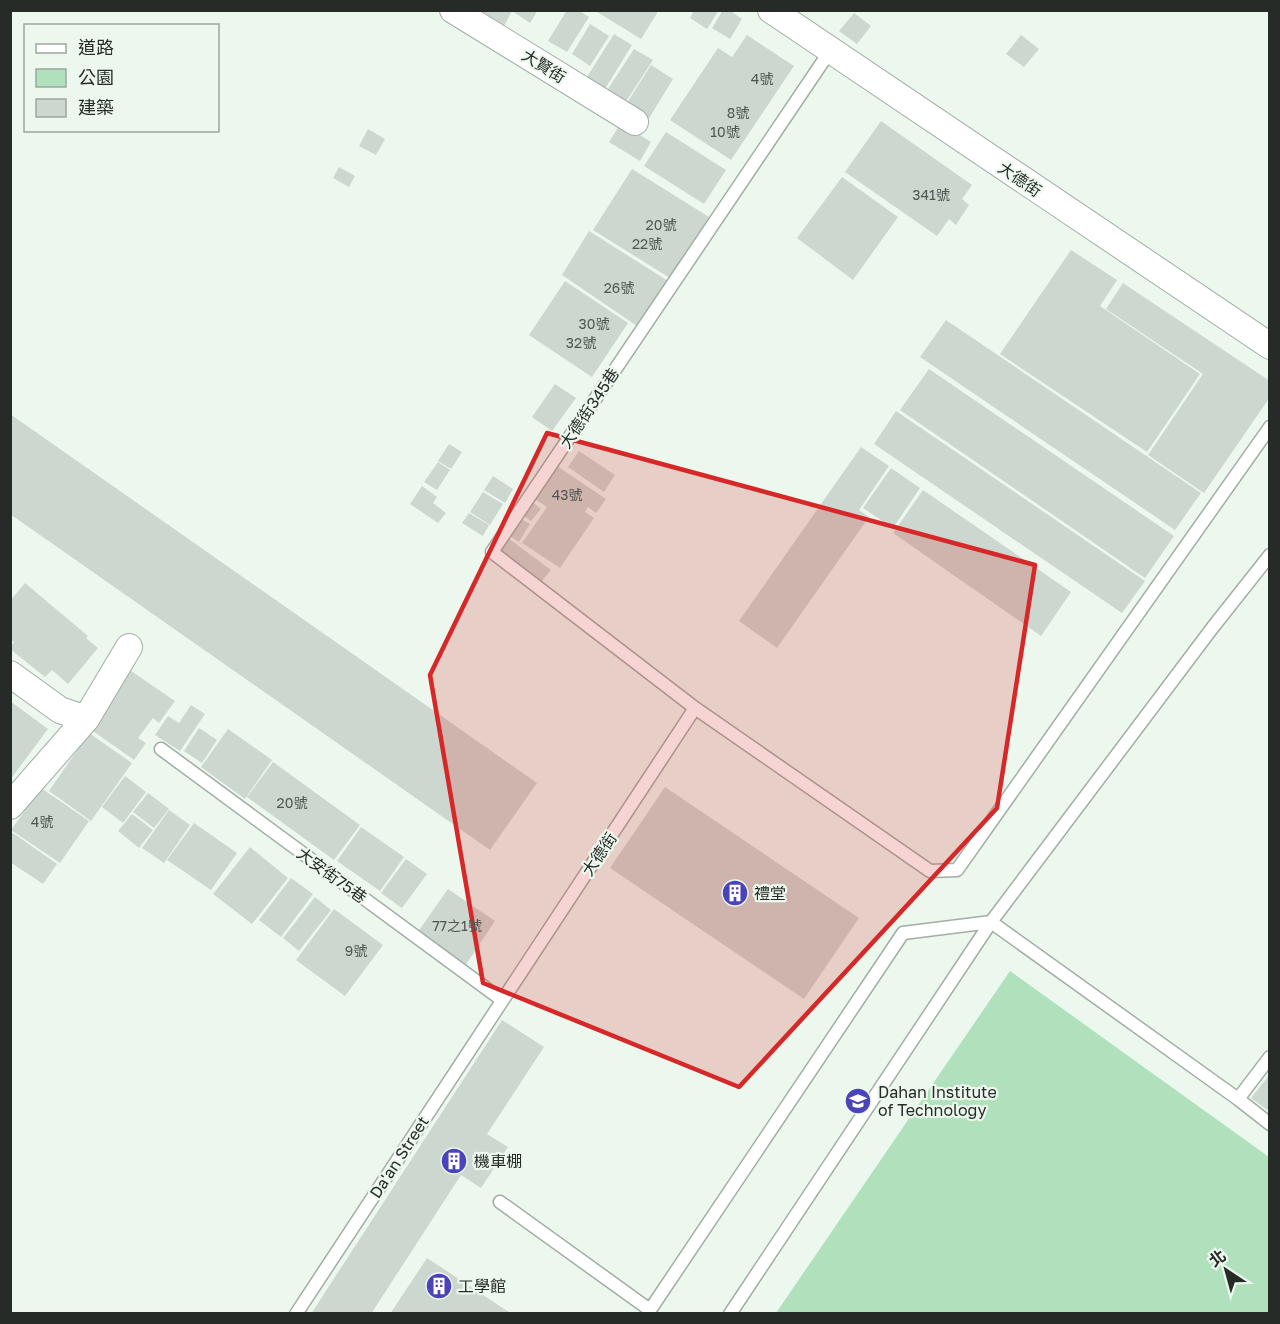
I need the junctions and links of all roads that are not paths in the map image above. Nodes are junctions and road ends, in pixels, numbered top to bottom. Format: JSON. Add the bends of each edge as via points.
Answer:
{"nodes":[{"id":1,"x":453,"y":10,"type":"edge"},
{"id":2,"x":771,"y":10,"type":"edge"},
{"id":3,"x":830,"y":51,"type":"junction"},
{"id":4,"x":634,"y":122,"type":"dead end"},
{"id":5,"x":1269,"y":346,"type":"edge"},
{"id":6,"x":1269,"y":427,"type":"edge"},
{"id":7,"x":1269,"y":555,"type":"edge"},
{"id":8,"x":129,"y":647,"type":"dead end"},
{"id":9,"x":10,"y":674,"type":"edge"},
{"id":10,"x":695,"y":708,"type":"junction"},
{"id":11,"x":86,"y":718,"type":"junction"},
{"id":12,"x":161,"y":749,"type":"dead end"},
{"id":13,"x":10,"y":806,"type":"edge"},
{"id":14,"x":992,"y":922,"type":"junction"},
{"id":15,"x":502,"y":1000,"type":"junction"},
{"id":16,"x":1269,"y":1057,"type":"edge"},
{"id":17,"x":1238,"y":1100,"type":"junction"},
{"id":18,"x":1269,"y":1124,"type":"edge"},
{"id":19,"x":500,"y":1202,"type":"dead end"},
{"id":20,"x":652,"y":1312,"type":"edge"},
{"id":21,"x":296,"y":1314,"type":"edge"},
{"id":22,"x":730,"y":1314,"type":"edge"}],
"edges":[{"from":1,"to":4,"type":"street","name":"大賢街"},
{"from":2,"to":3,"type":"street","name":"大德街"},
{"from":3,"to":5,"type":"street","name":"大德街"},
{"from":3,"to":10,"type":"lane","name":"大德街345巷","via":[[492,552]]},
{"from":6,"to":10,"type":"lane","via":[[957,870],[930,871]]},
{"from":7,"to":14,"type":"lane"},
{"from":8,"to":11,"type":"street"},
{"from":9,"to":11,"type":"street","via":[[60,710]]},
{"from":10,"to":15,"type":"lane","name":"大德街"},
{"from":11,"to":13,"type":"street"},
{"from":12,"to":15,"type":"lane","name":"大安街75巷"},
{"from":14,"to":17,"type":"lane"},
{"from":14,"to":20,"type":"lane","via":[[903,933]]},
{"from":14,"to":22,"type":"lane"},
{"from":15,"to":21,"type":"lane","name":"Da'an Street"},
{"from":16,"to":17,"type":"lane"},
{"from":17,"to":18,"type":"lane"},
{"from":19,"to":20,"type":"lane"}]}
